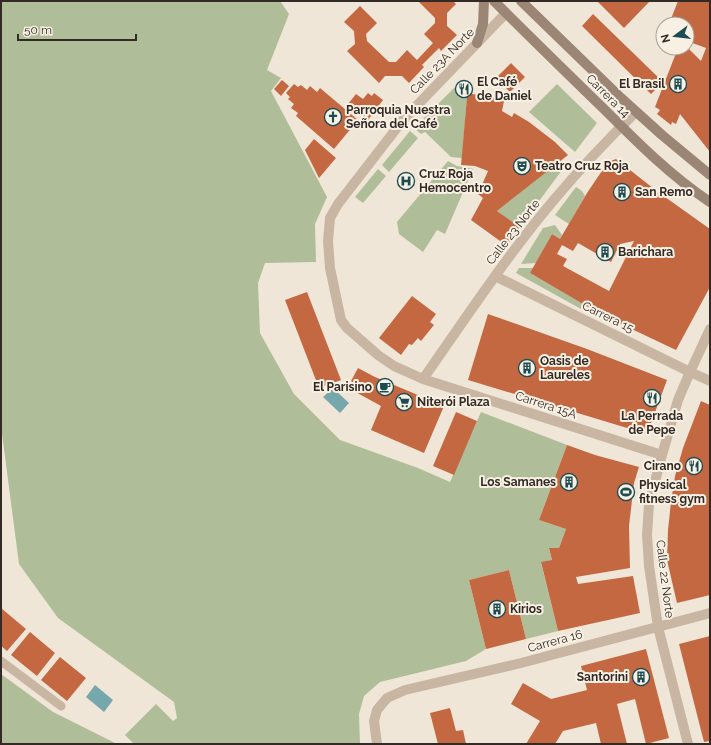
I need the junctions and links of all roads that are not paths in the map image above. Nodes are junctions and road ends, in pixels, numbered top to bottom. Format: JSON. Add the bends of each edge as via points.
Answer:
{"nodes":[{"id":1,"x":484,"y":1,"type":"edge"},
{"id":2,"x":494,"y":1,"type":"edge"},
{"id":3,"x":521,"y":1,"type":"edge"},
{"id":4,"x":506,"y":13,"type":"junction"},
{"id":5,"x":477,"y":44,"type":"junction"},
{"id":6,"x":636,"y":112,"type":"junction"},
{"id":7,"x":621,"y":127,"type":"junction"},
{"id":8,"x":710,"y":175,"type":"edge"},
{"id":9,"x":710,"y":202,"type":"edge"},
{"id":10,"x":495,"y":276,"type":"junction"},
{"id":11,"x":341,"y":320,"type":"joint"},
{"id":12,"x":710,"y":329,"type":"edge"},
{"id":13,"x":690,"y":372,"type":"junction"},
{"id":14,"x":423,"y":379,"type":"junction"},
{"id":15,"x":710,"y":381,"type":"edge"},
{"id":16,"x":662,"y":455,"type":"junction"},
{"id":17,"x":710,"y":613,"type":"edge"},
{"id":18,"x":658,"y":627,"type":"junction"},
{"id":19,"x":1,"y":661,"type":"edge"},
{"id":20,"x":61,"y":706,"type":"dead end"},
{"id":21,"x":377,"y":744,"type":"edge"},
{"id":22,"x":688,"y":744,"type":"edge"}],
"edges":[{"from":1,"to":5,"type":"main road","via":[[483,24]]},
{"from":2,"to":4,"type":"main road","name":"Carrera 14"},
{"from":3,"to":6,"type":"main road","name":"Carrera 14"},
{"from":4,"to":5,"type":"street","name":"Calle 23A Norte"},
{"from":4,"to":7,"type":"main road","name":"Carrera 14"},
{"from":5,"to":11,"type":"street","name":"Calle 23A Norte","via":[[403,120],[330,218],[330,268]]},
{"from":6,"to":7,"type":"street","name":"Calle 23 Norte"},
{"from":6,"to":8,"type":"main road","name":"Carrera 14"},
{"from":7,"to":9,"type":"main road","name":"Carrera 14","via":[[665,168]]},
{"from":7,"to":10,"type":"street","name":"Calle 23 Norte","via":[[553,201]]},
{"from":10,"to":13,"type":"street","name":"Carrera 15"},
{"from":10,"to":14,"type":"street","name":"Calle 23 Norte"},
{"from":11,"to":14,"type":"street","name":"Carrera 15A","via":[[366,346],[394,366]]},
{"from":12,"to":13,"type":"street","name":"Calle 22 Norte"},
{"from":13,"to":15,"type":"street","name":"Carrera 15"},
{"from":13,"to":16,"type":"street","name":"Calle 22 Norte","via":[[678,400]]},
{"from":14,"to":16,"type":"street","name":"Carrera 15A"},
{"from":16,"to":18,"type":"street","name":"Calle 22 Norte","via":[[649,504],[647,536]]},
{"from":17,"to":18,"type":"street","name":"Carrera 16"},
{"from":18,"to":21,"type":"street","name":"Carrera 16","via":[[405,690],[387,698],[377,710],[374,721]]},
{"from":18,"to":22,"type":"street","name":"Calle 22 Norte"},
{"from":19,"to":20,"type":"lane"}]}
